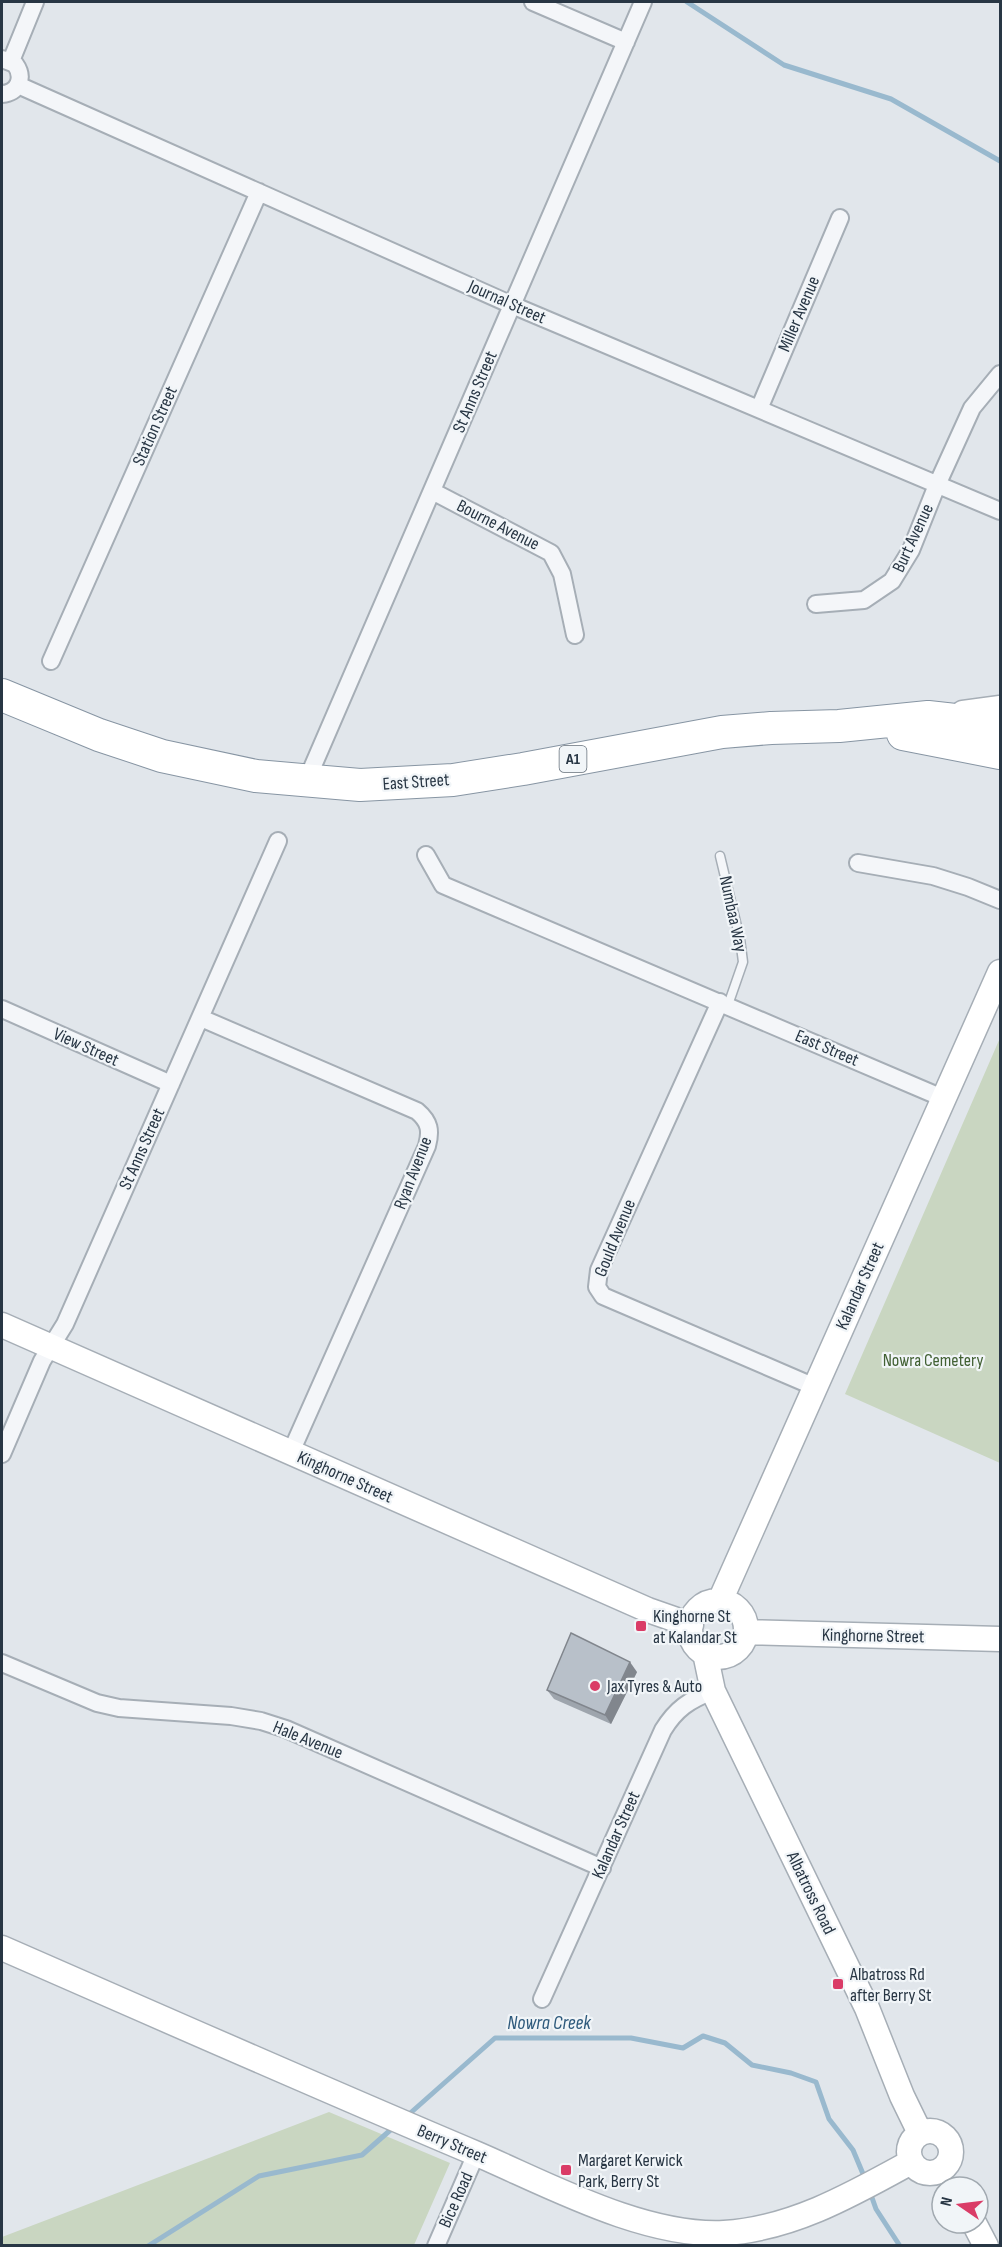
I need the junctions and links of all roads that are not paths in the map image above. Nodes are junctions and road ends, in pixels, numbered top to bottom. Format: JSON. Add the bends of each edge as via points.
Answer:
{"nodes":[{"id":1,"x":35,"y":2,"type":"edge"},
{"id":2,"x":533,"y":2,"type":"edge"},
{"id":3,"x":644,"y":2,"type":"edge"},
{"id":4,"x":626,"y":42,"type":"junction"},
{"id":5,"x":6,"y":60,"type":"edge"},
{"id":6,"x":18,"y":85,"type":"junction"},
{"id":7,"x":2,"y":94,"type":"edge"},
{"id":8,"x":259,"y":192,"type":"junction"},
{"id":9,"x":840,"y":218,"type":"dead end"},
{"id":10,"x":512,"y":304,"type":"junction"},
{"id":11,"x":1000,"y":374,"type":"edge"},
{"id":12,"x":759,"y":409,"type":"junction"},
{"id":13,"x":937,"y":485,"type":"junction"},
{"id":14,"x":432,"y":491,"type":"junction"},
{"id":15,"x":1000,"y":511,"type":"edge"},
{"id":16,"x":816,"y":604,"type":"dead end"},
{"id":17,"x":575,"y":635,"type":"dead end"},
{"id":18,"x":51,"y":661,"type":"dead end"},
{"id":19,"x":2,"y":694,"type":"edge"},
{"id":20,"x":1000,"y":708,"type":"edge"},
{"id":21,"x":928,"y":717,"type":"junction"},
{"id":22,"x":1000,"y":725,"type":"edge"},
{"id":23,"x":839,"y":726,"type":"junction"},
{"id":24,"x":1000,"y":753,"type":"edge"},
{"id":25,"x":306,"y":782,"type":"junction"},
{"id":26,"x":278,"y":841,"type":"dead end"},
{"id":27,"x":426,"y":855,"type":"dead end"},
{"id":28,"x":720,"y":856,"type":"dead end"},
{"id":29,"x":858,"y":863,"type":"dead end"},
{"id":30,"x":1000,"y":900,"type":"edge"},
{"id":31,"x":1000,"y":972,"type":"edge"},
{"id":32,"x":724,"y":1003,"type":"junction"},
{"id":33,"x":2,"y":1009,"type":"edge"},
{"id":34,"x":201,"y":1018,"type":"junction"},
{"id":35,"x":171,"y":1084,"type":"junction"},
{"id":36,"x":945,"y":1099,"type":"junction"},
{"id":37,"x":2,"y":1325,"type":"edge"},
{"id":38,"x":52,"y":1347,"type":"junction"},
{"id":39,"x":815,"y":1387,"type":"junction"},
{"id":40,"x":291,"y":1452,"type":"junction"},
{"id":41,"x":2,"y":1454,"type":"edge"},
{"id":42,"x":720,"y":1601,"type":"junction"},
{"id":43,"x":691,"y":1624,"type":"junction"},
{"id":44,"x":746,"y":1632,"type":"junction"},
{"id":45,"x":1000,"y":1639,"type":"edge"},
{"id":46,"x":705,"y":1653,"type":"junction"},
{"id":47,"x":2,"y":1663,"type":"edge"},
{"id":48,"x":713,"y":1691,"type":"junction"},
{"id":49,"x":602,"y":1868,"type":"junction"},
{"id":50,"x":2,"y":1948,"type":"edge"},
{"id":51,"x":542,"y":2000,"type":"dead end"},
{"id":52,"x":920,"y":2133,"type":"junction"},
{"id":53,"x":476,"y":2154,"type":"junction"},
{"id":54,"x":911,"y":2162,"type":"junction"},
{"id":55,"x":942,"y":2175,"type":"edge"},
{"id":56,"x":950,"y":2175,"type":"edge"},
{"id":57,"x":436,"y":2246,"type":"edge"}],
"edges":[{"from":1,"to":5,"type":"street"},
{"from":2,"to":4,"type":"street"},
{"from":3,"to":4,"type":"street","name":"St Anns Street"},
{"from":4,"to":10,"type":"street","name":"St Anns Street"},
{"from":5,"to":6,"type":"street","via":[[18,69]]},
{"from":6,"to":7,"type":"street","via":[[10,93]]},
{"from":6,"to":8,"type":"street","name":"Journal Street"},
{"from":8,"to":10,"type":"street","name":"Journal Street"},
{"from":8,"to":18,"type":"street","name":"Station Street"},
{"from":9,"to":12,"type":"street","name":"Miller Avenue"},
{"from":10,"to":12,"type":"street","name":"Journal Street"},
{"from":10,"to":14,"type":"street","name":"St Anns Street"},
{"from":11,"to":13,"type":"street","name":"Burt Avenue","via":[[972,408]]},
{"from":12,"to":13,"type":"street","name":"Journal Street"},
{"from":13,"to":15,"type":"street","name":"Journal Street"},
{"from":13,"to":16,"type":"street","name":"Burt Avenue","via":[[911,550],[892,581],[864,600]]},
{"from":14,"to":17,"type":"street","name":"Bourne Avenue","via":[[551,553],[562,574]]},
{"from":14,"to":25,"type":"street","name":"St Anns Street"},
{"from":19,"to":25,"type":"highway","name":"East Street","number":"A1","via":[[99,735],[162,756],[224,771]]},
{"from":20,"to":21,"type":"main road"},
{"from":21,"to":22,"type":"highway","name":"East Street","number":"A1"},
{"from":21,"to":23,"type":"highway","name":"East Street","number":"A1"},
{"from":23,"to":24,"type":"highway","name":"East Street","number":"A1","via":[[930,738]]},
{"from":23,"to":25,"type":"highway","name":"East Street","number":"A1","via":[[722,732],[453,780],[368,785]]},
{"from":26,"to":34,"type":"street","name":"St Anns Street"},
{"from":27,"to":32,"type":"street","name":"East Street","via":[[443,885]]},
{"from":28,"to":32,"type":"lane","name":"Numbaa Way","via":[[743,962]]},
{"from":29,"to":30,"type":"street","via":[[933,876]]},
{"from":31,"to":36,"type":"main road","name":"Kalandar Street"},
{"from":32,"to":36,"type":"street","name":"East Street"},
{"from":32,"to":39,"type":"street","name":"Gould Avenue","via":[[598,1270],[597,1287],[603,1296]]},
{"from":33,"to":35,"type":"street","name":"View Street"},
{"from":34,"to":35,"type":"street","name":"St Anns Street"},
{"from":34,"to":40,"type":"street","name":"Ryan Avenue","via":[[417,1112],[428,1123],[430,1133],[422,1157]]},
{"from":35,"to":38,"type":"street","name":"St Anns Street"},
{"from":36,"to":39,"type":"main road","name":"Kalandar Street"},
{"from":37,"to":38,"type":"main road","name":"Kinghorne Street"},
{"from":38,"to":40,"type":"main road","name":"Kinghorne Street"},
{"from":38,"to":41,"type":"street","name":"St Anns Street","via":[[42,1361]]},
{"from":39,"to":42,"type":"main road","name":"Kalandar Street"},
{"from":40,"to":43,"type":"main road","name":"Kinghorne Street","via":[[648,1610]]},
{"from":42,"to":43,"type":"main road","via":[[704,1604]]},
{"from":42,"to":44,"type":"main road","via":[[737,1608],[746,1623]]},
{"from":43,"to":46,"type":"main road","via":[[693,1641]]},
{"from":44,"to":45,"type":"main road","name":"Kinghorne Street"},
{"from":44,"to":46,"type":"main road","via":[[734,1652],[720,1657]]},
{"from":46,"to":48,"type":"main road","name":"Albatross Road"},
{"from":47,"to":49,"type":"street","name":"Hale Avenue","via":[[97,1703],[231,1716],[286,1729]]},
{"from":48,"to":49,"type":"street","name":"Kalandar Street","via":[[684,1704],[672,1715]]},
{"from":48,"to":52,"type":"main road","name":"Albatross Road","via":[[867,2008]]},
{"from":49,"to":51,"type":"street","name":"Kalandar Street"},
{"from":50,"to":53,"type":"main road","name":"Berry Street"},
{"from":52,"to":54,"type":"main road","via":[[910,2146]]},
{"from":52,"to":56,"type":"main road","via":[[937,2132],[946,2138],[951,2153]]},
{"from":53,"to":54,"type":"main road","name":"Berry Street","via":[[650,2225],[723,2233],[791,2220]]},
{"from":53,"to":57,"type":"street","name":"Bice Road"},
{"from":54,"to":55,"type":"main road","via":[[924,2173]]}]}
